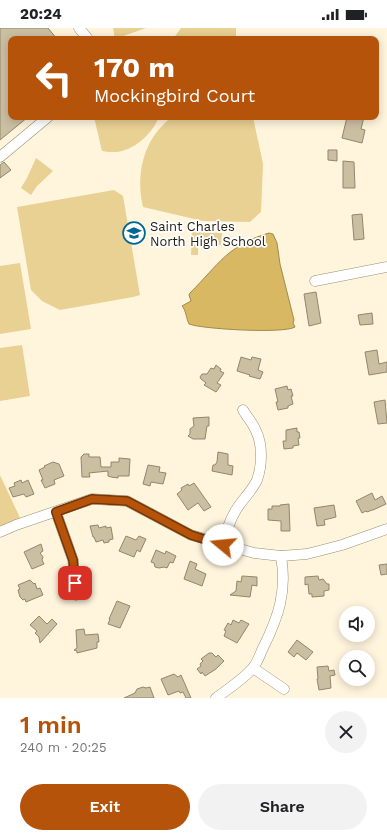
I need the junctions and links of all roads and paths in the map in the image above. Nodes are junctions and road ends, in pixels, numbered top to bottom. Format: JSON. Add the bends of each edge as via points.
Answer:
{"nodes":[{"id":1,"x":79,"y":28,"type":"edge"},
{"id":2,"x":86,"y":36,"type":"edge"},
{"id":3,"x":44,"y":120,"type":"edge"},
{"id":4,"x":0,"y":157,"type":"edge"},
{"id":5,"x":387,"y":267,"type":"edge"},
{"id":6,"x":315,"y":281,"type":"dead end"},
{"id":7,"x":243,"y":410,"type":"dead end"},
{"id":8,"x":56,"y":512,"type":"junction"},
{"id":9,"x":387,"y":529,"type":"edge"},
{"id":10,"x":0,"y":532,"type":"edge"},
{"id":11,"x":223,"y":545,"type":"junction"},
{"id":12,"x":281,"y":556,"type":"junction"},
{"id":13,"x":76,"y":595,"type":"dead end"},
{"id":14,"x":253,"y":668,"type":"junction"},
{"id":15,"x":284,"y":689,"type":"dead end"},
{"id":16,"x":216,"y":698,"type":"edge"}],
"edges":[{"from":1,"to":2,"type":"street"},
{"from":3,"to":4,"type":"street"},
{"from":5,"to":6,"type":"street"},
{"from":7,"to":11,"type":"street","via":[[257,431],[261,449],[260,466],[257,480],[228,525]]},
{"from":8,"to":10,"type":"street"},
{"from":8,"to":11,"type":"street","via":[[92,499],[127,501],[191,535]]},
{"from":8,"to":13,"type":"street","via":[[73,560]]},
{"from":9,"to":12,"type":"street","via":[[307,554]]},
{"from":11,"to":12,"type":"street","via":[[254,553]]},
{"from":12,"to":14,"type":"street","via":[[284,572],[283,592],[277,617]]},
{"from":14,"to":15,"type":"street"},
{"from":14,"to":16,"type":"street"}]}
